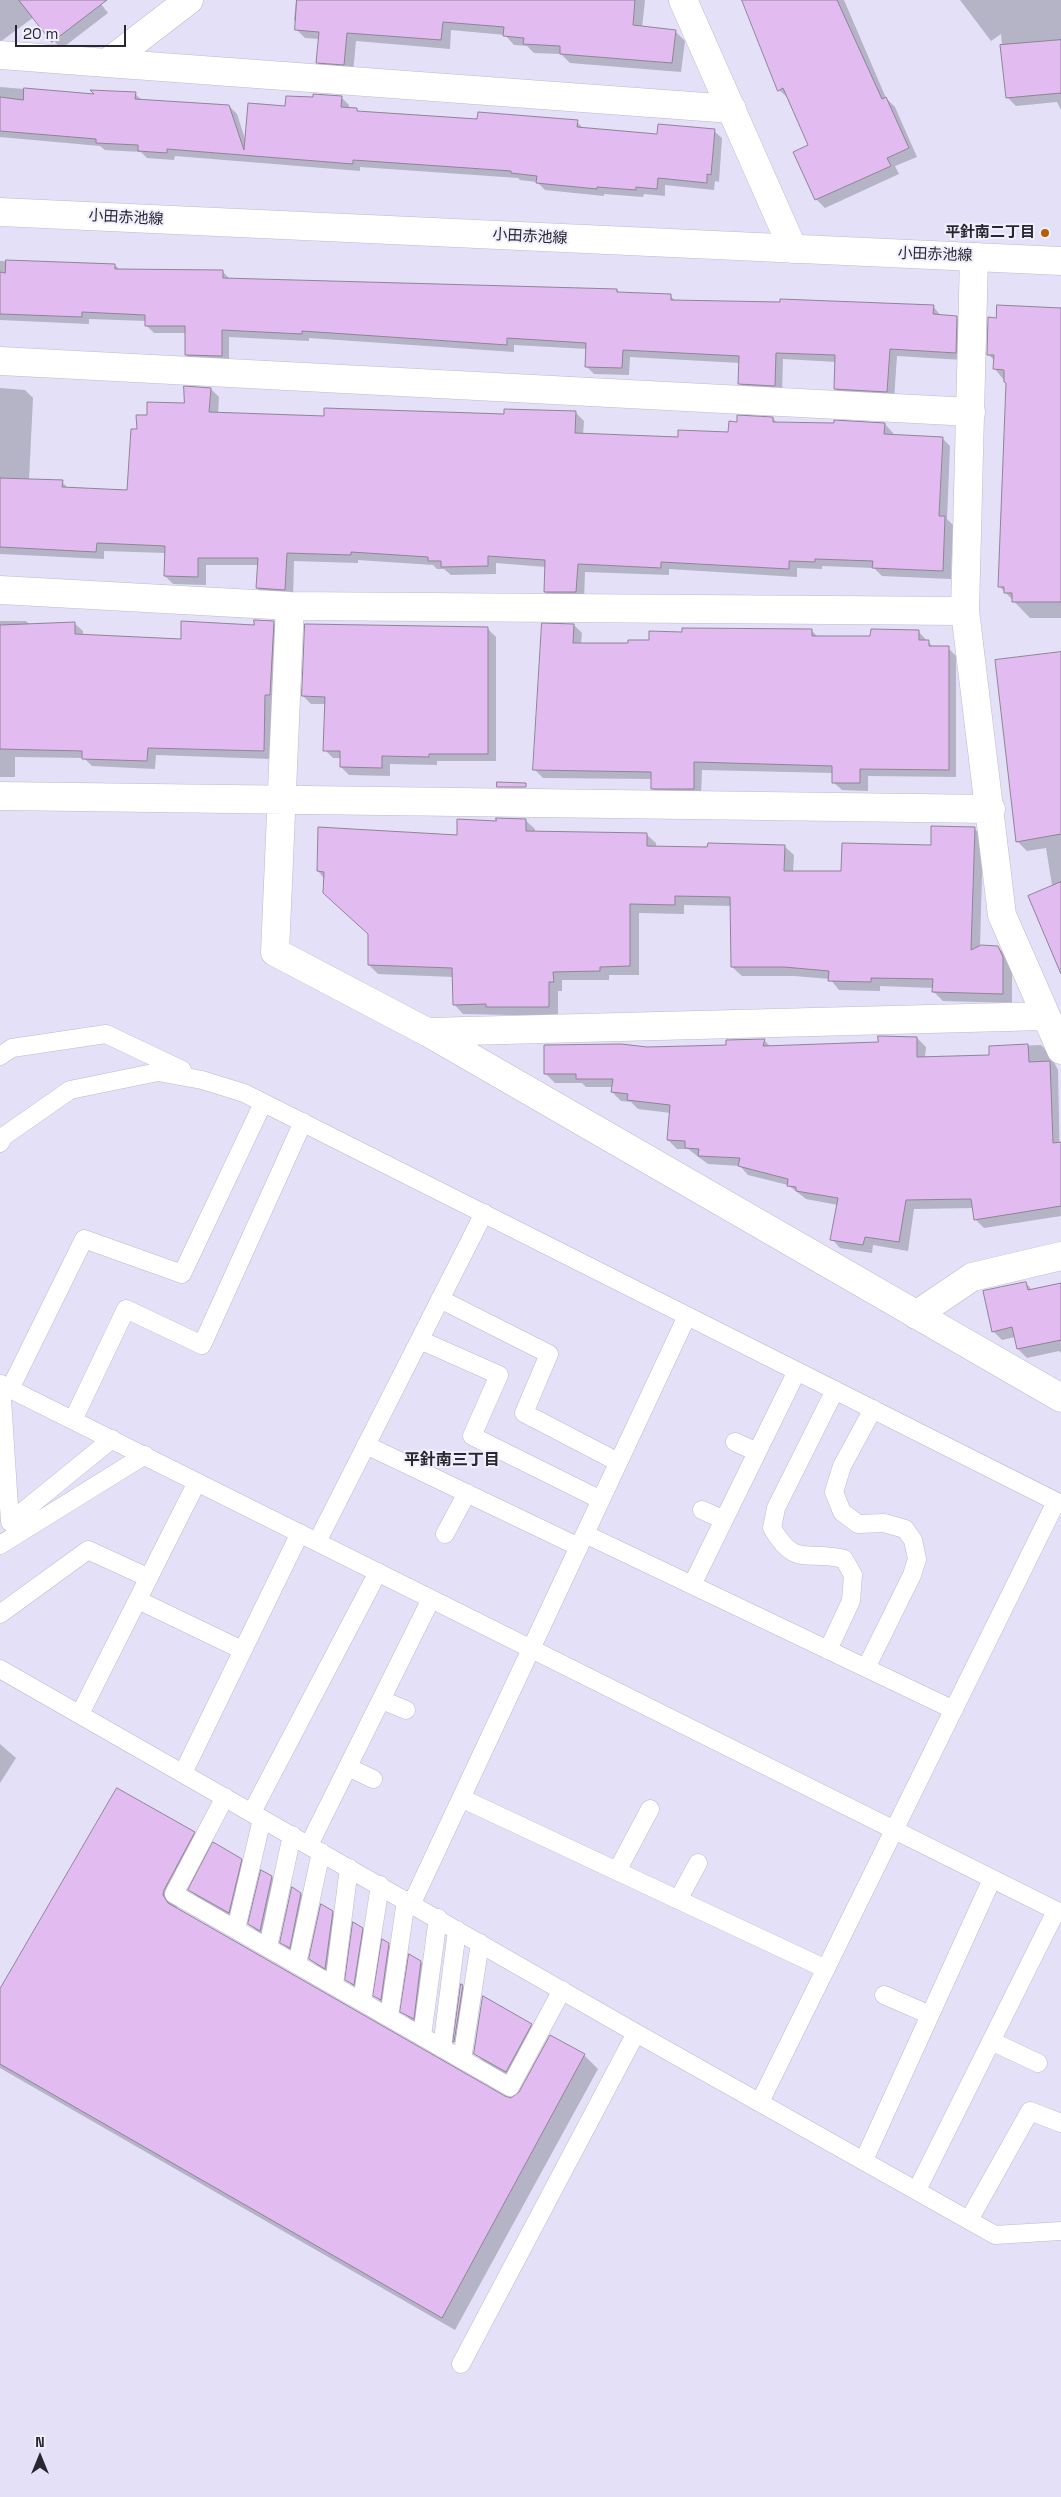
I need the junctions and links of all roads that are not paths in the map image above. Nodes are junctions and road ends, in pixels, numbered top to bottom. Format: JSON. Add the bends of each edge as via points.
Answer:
{"nodes":[{"id":1,"x":189,"y":0,"type":"edge"},
{"id":2,"x":683,"y":0,"type":"edge"},
{"id":3,"x":0,"y":55,"type":"edge"},
{"id":4,"x":107,"y":63,"type":"junction"},
{"id":5,"x":732,"y":109,"type":"junction"},
{"id":6,"x":0,"y":212,"type":"edge"},
{"id":7,"x":793,"y":250,"type":"junction"},
{"id":8,"x":974,"y":257,"type":"junction"},
{"id":9,"x":1061,"y":261,"type":"edge"},
{"id":10,"x":0,"y":361,"type":"edge"},
{"id":11,"x":971,"y":412,"type":"junction"},
{"id":12,"x":0,"y":590,"type":"edge"},
{"id":13,"x":290,"y":606,"type":"junction"},
{"id":14,"x":965,"y":611,"type":"junction"},
{"id":15,"x":0,"y":796,"type":"edge"},
{"id":16,"x":283,"y":801,"type":"junction"},
{"id":17,"x":991,"y":809,"type":"junction"},
{"id":18,"x":1045,"y":1016,"type":"junction"},
{"id":19,"x":427,"y":1032,"type":"junction"},
{"id":20,"x":1061,"y":1050,"type":"edge"},
{"id":21,"x":0,"y":1056,"type":"edge"},
{"id":22,"x":202,"y":1080,"type":"junction"},
{"id":23,"x":263,"y":1103,"type":"junction"},
{"id":24,"x":303,"y":1122,"type":"junction"},
{"id":25,"x":0,"y":1143,"type":"edge"},
{"id":26,"x":484,"y":1213,"type":"junction"},
{"id":27,"x":1061,"y":1256,"type":"edge"},
{"id":28,"x":440,"y":1299,"type":"junction"},
{"id":29,"x":916,"y":1315,"type":"junction"},
{"id":30,"x":687,"y":1316,"type":"junction"},
{"id":31,"x":420,"y":1340,"type":"junction"},
{"id":32,"x":797,"y":1371,"type":"junction"},
{"id":33,"x":4,"y":1385,"type":"edge"},
{"id":34,"x":835,"y":1390,"type":"junction"},
{"id":35,"x":1061,"y":1398,"type":"edge"},
{"id":36,"x":873,"y":1409,"type":"junction"},
{"id":37,"x":74,"y":1420,"type":"junction"},
{"id":38,"x":112,"y":1439,"type":"junction"},
{"id":39,"x":735,"y":1442,"type":"dead end"},
{"id":40,"x":366,"y":1446,"type":"junction"},
{"id":41,"x":757,"y":1452,"type":"junction"},
{"id":42,"x":145,"y":1455,"type":"junction"},
{"id":43,"x":618,"y":1462,"type":"junction"},
{"id":44,"x":197,"y":1482,"type":"junction"},
{"id":45,"x":467,"y":1494,"type":"junction"},
{"id":46,"x":601,"y":1500,"type":"junction"},
{"id":47,"x":1059,"y":1503,"type":"edge"},
{"id":48,"x":702,"y":1510,"type":"dead end"},
{"id":49,"x":724,"y":1520,"type":"junction"},
{"id":50,"x":300,"y":1533,"type":"junction"},
{"id":51,"x":445,"y":1534,"type":"dead end"},
{"id":52,"x":582,"y":1541,"type":"junction"},
{"id":53,"x":317,"y":1542,"type":"junction"},
{"id":54,"x":0,"y":1545,"type":"edge"},
{"id":55,"x":378,"y":1572,"type":"junction"},
{"id":56,"x":149,"y":1578,"type":"junction"},
{"id":57,"x":692,"y":1585,"type":"junction"},
{"id":58,"x":431,"y":1599,"type":"junction"},
{"id":59,"x":138,"y":1600,"type":"junction"},
{"id":60,"x":0,"y":1614,"type":"edge"},
{"id":61,"x":531,"y":1649,"type":"junction"},
{"id":62,"x":242,"y":1650,"type":"junction"},
{"id":63,"x":828,"y":1650,"type":"junction"},
{"id":64,"x":866,"y":1668,"type":"junction"},
{"id":65,"x":0,"y":1669,"type":"edge"},
{"id":66,"x":382,"y":1700,"type":"junction"},
{"id":67,"x":406,"y":1710,"type":"dead end"},
{"id":68,"x":954,"y":1710,"type":"junction"},
{"id":69,"x":80,"y":1714,"type":"junction"},
{"id":70,"x":348,"y":1767,"type":"junction"},
{"id":71,"x":183,"y":1773,"type":"junction"},
{"id":72,"x":374,"y":1779,"type":"dead end"},
{"id":73,"x":225,"y":1797,"type":"junction"},
{"id":74,"x":461,"y":1798,"type":"junction"},
{"id":75,"x":650,"y":1809,"type":"dead end"},
{"id":76,"x":257,"y":1815,"type":"junction"},
{"id":77,"x":894,"y":1830,"type":"junction"},
{"id":78,"x":292,"y":1835,"type":"junction"},
{"id":79,"x":315,"y":1848,"type":"junction"},
{"id":80,"x":698,"y":1863,"type":"dead end"},
{"id":81,"x":349,"y":1868,"type":"junction"},
{"id":82,"x":617,"y":1872,"type":"junction"},
{"id":83,"x":992,"y":1879,"type":"junction"},
{"id":84,"x":380,"y":1885,"type":"junction"},
{"id":85,"x":678,"y":1900,"type":"junction"},
{"id":86,"x":409,"y":1902,"type":"junction"},
{"id":87,"x":1059,"y":1912,"type":"edge"},
{"id":88,"x":438,"y":1918,"type":"junction"},
{"id":89,"x":236,"y":1929,"type":"junction"},
{"id":90,"x":457,"y":1930,"type":"junction"},
{"id":91,"x":480,"y":1943,"type":"junction"},
{"id":92,"x":268,"y":1947,"type":"junction"},
{"id":93,"x":297,"y":1964,"type":"junction"},
{"id":94,"x":826,"y":1969,"type":"junction"},
{"id":95,"x":334,"y":1985,"type":"junction"},
{"id":96,"x":562,"y":1990,"type":"junction"},
{"id":97,"x":884,"y":1995,"type":"dead end"},
{"id":98,"x":362,"y":2001,"type":"junction"},
{"id":99,"x":930,"y":2016,"type":"junction"},
{"id":100,"x":389,"y":2017,"type":"junction"},
{"id":101,"x":636,"y":2033,"type":"junction"},
{"id":102,"x":422,"y":2036,"type":"junction"},
{"id":103,"x":991,"y":2041,"type":"junction"},
{"id":104,"x":442,"y":2048,"type":"junction"},
{"id":105,"x":462,"y":2059,"type":"junction"},
{"id":106,"x":1038,"y":2063,"type":"dead end"},
{"id":107,"x":760,"y":2102,"type":"junction"},
{"id":108,"x":1061,"y":2123,"type":"edge"},
{"id":109,"x":864,"y":2160,"type":"junction"},
{"id":110,"x":917,"y":2190,"type":"junction"},
{"id":111,"x":969,"y":2220,"type":"junction"},
{"id":112,"x":1061,"y":2231,"type":"edge"},
{"id":113,"x":461,"y":2364,"type":"dead end"}],
"edges":[{"from":1,"to":4,"type":"street"},
{"from":2,"to":5,"type":"street"},
{"from":3,"to":4,"type":"street"},
{"from":4,"to":5,"type":"street"},
{"from":5,"to":7,"type":"street"},
{"from":6,"to":7,"type":"street","name":"小田赤池線"},
{"from":7,"to":8,"type":"street","name":"小田赤池線"},
{"from":8,"to":9,"type":"street","name":"小田赤池線"},
{"from":8,"to":11,"type":"street"},
{"from":10,"to":11,"type":"street"},
{"from":11,"to":14,"type":"street"},
{"from":12,"to":13,"type":"street"},
{"from":13,"to":14,"type":"street"},
{"from":13,"to":16,"type":"street"},
{"from":14,"to":17,"type":"street"},
{"from":15,"to":16,"type":"street"},
{"from":16,"to":17,"type":"street"},
{"from":16,"to":19,"type":"street","via":[[275,952]]},
{"from":17,"to":18,"type":"street","via":[[1002,916]]},
{"from":18,"to":19,"type":"street"},
{"from":18,"to":20,"type":"street"},
{"from":19,"to":29,"type":"street"},
{"from":21,"to":22,"type":"lane","via":[[12,1048],[106,1034]]},
{"from":22,"to":23,"type":"lane","via":[[244,1093]]},
{"from":22,"to":25,"type":"lane","via":[[158,1072],[70,1090],[4,1136]]},
{"from":23,"to":24,"type":"lane"},
{"from":23,"to":33,"type":"lane","via":[[182,1274],[84,1239]]},
{"from":24,"to":26,"type":"lane"},
{"from":24,"to":37,"type":"lane","via":[[202,1344],[126,1310]]},
{"from":26,"to":28,"type":"lane"},
{"from":26,"to":30,"type":"lane"},
{"from":27,"to":29,"type":"street","via":[[972,1277]]},
{"from":28,"to":31,"type":"lane"},
{"from":28,"to":43,"type":"lane","via":[[550,1354],[524,1414]]},
{"from":29,"to":35,"type":"street"},
{"from":30,"to":32,"type":"lane"},
{"from":30,"to":43,"type":"lane"},
{"from":31,"to":40,"type":"lane"},
{"from":31,"to":46,"type":"lane","via":[[499,1375],[472,1436]]},
{"from":32,"to":34,"type":"lane"},
{"from":32,"to":41,"type":"lane"},
{"from":33,"to":37,"type":"lane"},
{"from":33,"to":38,"type":"lane","via":[[10,1522]]},
{"from":34,"to":36,"type":"lane"},
{"from":34,"to":63,"type":"lane","via":[[776,1508],[772,1528],[782,1546],[799,1556],[827,1554],[844,1559],[853,1575],[852,1601]]},
{"from":36,"to":47,"type":"lane"},
{"from":36,"to":64,"type":"lane","via":[[842,1466],[834,1492],[842,1512],[858,1524],[884,1523],[905,1529],[913,1540],[917,1559]]},
{"from":37,"to":38,"type":"lane"},
{"from":38,"to":42,"type":"lane"},
{"from":39,"to":41,"type":"lane"},
{"from":40,"to":45,"type":"lane"},
{"from":40,"to":53,"type":"lane"},
{"from":41,"to":49,"type":"lane"},
{"from":42,"to":44,"type":"lane"},
{"from":42,"to":54,"type":"lane"},
{"from":43,"to":46,"type":"lane"},
{"from":44,"to":50,"type":"lane"},
{"from":44,"to":56,"type":"lane"},
{"from":45,"to":51,"type":"lane"},
{"from":45,"to":52,"type":"lane"},
{"from":46,"to":52,"type":"lane"},
{"from":47,"to":68,"type":"lane"},
{"from":48,"to":49,"type":"lane"},
{"from":49,"to":57,"type":"lane"},
{"from":50,"to":53,"type":"lane"},
{"from":50,"to":62,"type":"lane"},
{"from":52,"to":57,"type":"lane"},
{"from":52,"to":61,"type":"lane"},
{"from":53,"to":55,"type":"lane"},
{"from":55,"to":58,"type":"lane"},
{"from":55,"to":76,"type":"lane"},
{"from":56,"to":59,"type":"lane"},
{"from":56,"to":60,"type":"lane","via":[[88,1550]]},
{"from":57,"to":63,"type":"lane"},
{"from":58,"to":61,"type":"lane"},
{"from":58,"to":66,"type":"lane"},
{"from":59,"to":62,"type":"lane"},
{"from":59,"to":69,"type":"lane"},
{"from":61,"to":74,"type":"lane"},
{"from":61,"to":77,"type":"lane"},
{"from":62,"to":71,"type":"lane"},
{"from":63,"to":64,"type":"lane"},
{"from":64,"to":68,"type":"lane"},
{"from":65,"to":69,"type":"lane"},
{"from":66,"to":67,"type":"lane"},
{"from":66,"to":70,"type":"lane"},
{"from":68,"to":77,"type":"lane"},
{"from":69,"to":71,"type":"lane"},
{"from":70,"to":72,"type":"lane"},
{"from":70,"to":79,"type":"lane"},
{"from":71,"to":73,"type":"lane"},
{"from":73,"to":76,"type":"lane"},
{"from":73,"to":89,"type":"lane","via":[[174,1894]]},
{"from":74,"to":82,"type":"lane"},
{"from":74,"to":86,"type":"lane"},
{"from":75,"to":82,"type":"lane"},
{"from":76,"to":78,"type":"lane"},
{"from":76,"to":89,"type":"lane"},
{"from":77,"to":83,"type":"lane"},
{"from":77,"to":94,"type":"lane"},
{"from":78,"to":79,"type":"lane"},
{"from":78,"to":92,"type":"lane"},
{"from":79,"to":81,"type":"lane"},
{"from":79,"to":93,"type":"lane"},
{"from":80,"to":85,"type":"lane"},
{"from":81,"to":84,"type":"lane"},
{"from":81,"to":95,"type":"lane"},
{"from":82,"to":85,"type":"lane"},
{"from":83,"to":87,"type":"lane"},
{"from":83,"to":99,"type":"lane"},
{"from":84,"to":86,"type":"lane"},
{"from":84,"to":98,"type":"lane"},
{"from":85,"to":94,"type":"lane"},
{"from":86,"to":88,"type":"lane"},
{"from":86,"to":100,"type":"lane"},
{"from":87,"to":103,"type":"lane"},
{"from":88,"to":90,"type":"lane"},
{"from":88,"to":102,"type":"lane"},
{"from":89,"to":92,"type":"lane"},
{"from":90,"to":91,"type":"lane"},
{"from":90,"to":104,"type":"lane"},
{"from":91,"to":96,"type":"lane"},
{"from":91,"to":105,"type":"lane"},
{"from":92,"to":93,"type":"lane"},
{"from":93,"to":95,"type":"lane"},
{"from":94,"to":107,"type":"lane"},
{"from":95,"to":98,"type":"lane"},
{"from":96,"to":101,"type":"lane"},
{"from":96,"to":105,"type":"lane","via":[[510,2087]]},
{"from":97,"to":99,"type":"lane"},
{"from":98,"to":100,"type":"lane"},
{"from":99,"to":109,"type":"lane"},
{"from":100,"to":102,"type":"lane"},
{"from":101,"to":107,"type":"lane"},
{"from":101,"to":113,"type":"lane"},
{"from":102,"to":104,"type":"lane"},
{"from":103,"to":106,"type":"lane"},
{"from":103,"to":110,"type":"lane"},
{"from":104,"to":105,"type":"lane"},
{"from":107,"to":109,"type":"lane"},
{"from":108,"to":111,"type":"lane","via":[[1030,2111]]},
{"from":109,"to":110,"type":"lane"},
{"from":110,"to":111,"type":"lane"},
{"from":111,"to":112,"type":"lane","via":[[995,2235]]}]}
